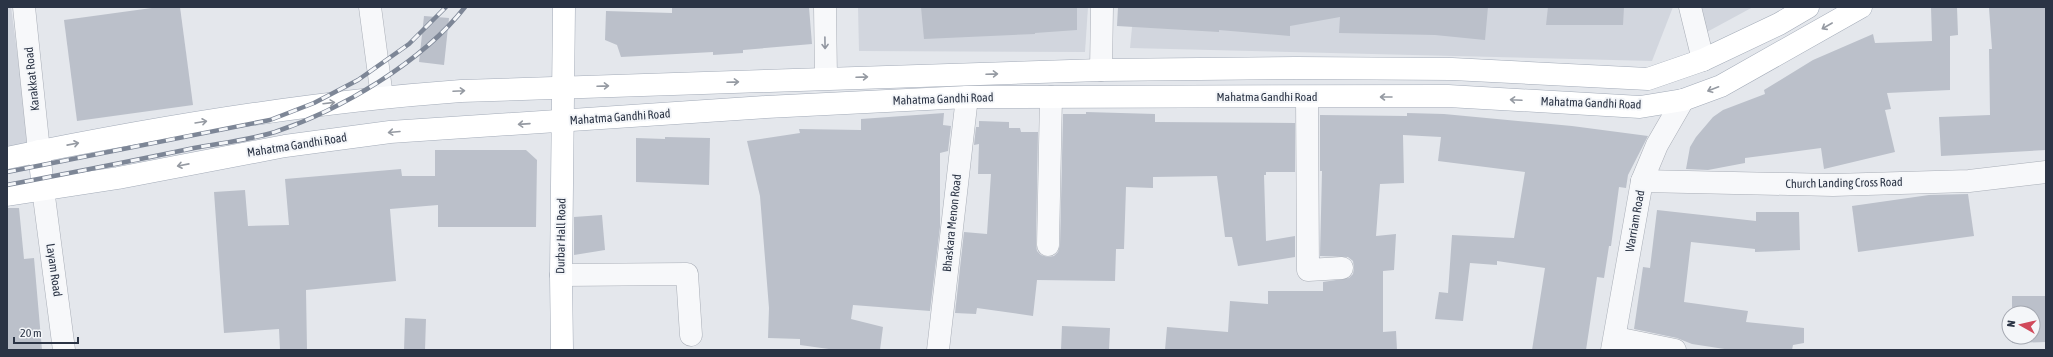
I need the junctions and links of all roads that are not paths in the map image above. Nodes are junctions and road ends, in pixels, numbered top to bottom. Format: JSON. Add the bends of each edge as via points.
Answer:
{"nodes":[{"id":1,"x":24,"y":7,"type":"edge"},
{"id":2,"x":370,"y":7,"type":"edge"},
{"id":3,"x":564,"y":7,"type":"edge"},
{"id":4,"x":825,"y":7,"type":"edge"},
{"id":5,"x":1102,"y":7,"type":"edge"},
{"id":6,"x":1690,"y":7,"type":"edge"},
{"id":7,"x":1808,"y":7,"type":"edge"},
{"id":8,"x":1861,"y":7,"type":"edge"},
{"id":9,"x":1703,"y":60,"type":"junction"},
{"id":10,"x":1101,"y":70,"type":"junction"},
{"id":11,"x":826,"y":78,"type":"junction"},
{"id":12,"x":564,"y":88,"type":"junction"},
{"id":13,"x":382,"y":96,"type":"junction"},
{"id":14,"x":967,"y":97,"type":"junction"},
{"id":15,"x":1051,"y":97,"type":"junction"},
{"id":16,"x":1101,"y":97,"type":"junction"},
{"id":17,"x":1307,"y":97,"type":"junction"},
{"id":18,"x":1683,"y":100,"type":"junction"},
{"id":19,"x":563,"y":121,"type":"junction"},
{"id":20,"x":39,"y":151,"type":"junction"},
{"id":21,"x":7,"y":158,"type":"edge"},
{"id":22,"x":2046,"y":172,"type":"edge"},
{"id":23,"x":1642,"y":182,"type":"junction"},
{"id":24,"x":43,"y":189,"type":"junction"},
{"id":25,"x":7,"y":195,"type":"edge"},
{"id":26,"x":1048,"y":245,"type":"dead end"},
{"id":27,"x":1342,"y":268,"type":"dead end"},
{"id":28,"x":561,"y":275,"type":"junction"},
{"id":29,"x":691,"y":336,"type":"dead end"},
{"id":30,"x":1614,"y":344,"type":"edge"},
{"id":31,"x":64,"y":350,"type":"edge"},
{"id":32,"x":562,"y":350,"type":"edge"},
{"id":33,"x":938,"y":350,"type":"edge"},
{"id":34,"x":1675,"y":350,"type":"edge"}],
"edges":[{"from":1,"to":20,"type":"street","name":"Karakkat Road"},
{"from":2,"to":13,"type":"street"},
{"from":3,"to":12,"type":"main road","name":"Durbar Hall Road"},
{"from":4,"to":11,"type":"street","one_way":true},
{"from":5,"to":10,"type":"street"},
{"from":6,"to":9,"type":"street"},
{"from":7,"to":9,"type":"main road","name":"Mahatma Gandhi Road","via":[[1779,24]]},
{"from":8,"to":18,"type":"main road","name":"Mahatma Gandhi Road","one_way":true,"via":[[1721,86]]},
{"from":9,"to":10,"type":"main road","name":"Mahatma Gandhi Road","via":[[1648,79],[1452,69]]},
{"from":11,"to":10,"type":"main road","name":"Mahatma Gandhi Road","one_way":true},
{"from":10,"to":16,"type":"main road"},
{"from":12,"to":11,"type":"main road","name":"Mahatma Gandhi Road","one_way":true},
{"from":13,"to":12,"type":"main road","name":"Mahatma Gandhi Road","one_way":true},
{"from":12,"to":19,"type":"main road","name":"Durbar Hall Road"},
{"from":20,"to":13,"type":"main road","name":"Mahatma Gandhi Road","one_way":true,"via":[[262,112]]},
{"from":14,"to":15,"type":"main road","name":"Mahatma Gandhi Road"},
{"from":14,"to":19,"type":"main road","name":"Mahatma Gandhi Road"},
{"from":14,"to":33,"type":"street","name":"Bhaskara Menon Road"},
{"from":15,"to":16,"type":"main road","name":"Mahatma Gandhi Road"},
{"from":15,"to":26,"type":"street"},
{"from":16,"to":17,"type":"main road","name":"Mahatma Gandhi Road"},
{"from":18,"to":17,"type":"main road","name":"Mahatma Gandhi Road","one_way":true,"via":[[1640,107],[1448,96]]},
{"from":17,"to":27,"type":"street","via":[[1308,270]]},
{"from":18,"to":23,"type":"street","name":"Warriam Road","via":[[1658,145]]},
{"from":19,"to":24,"type":"main road","name":"Mahatma Gandhi Road","one_way":true,"via":[[390,132],[285,146],[118,178]]},
{"from":19,"to":28,"type":"main road","name":"Durbar Hall Road"},
{"from":20,"to":21,"type":"main road","name":"Mahatma Gandhi Road"},
{"from":20,"to":24,"type":"main road"},
{"from":22,"to":23,"type":"street","name":"Church Landing Cross Road","via":[[1968,181],[1833,185]]},
{"from":23,"to":30,"type":"street","name":"Warriam Road"},
{"from":24,"to":25,"type":"main road","name":"Mahatma Gandhi Road"},
{"from":24,"to":31,"type":"street","name":"Layam Road"},
{"from":28,"to":29,"type":"street","via":[[687,274]]},
{"from":28,"to":32,"type":"main road","name":"Durbar Hall Road"},
{"from":30,"to":34,"type":"street"}]}
